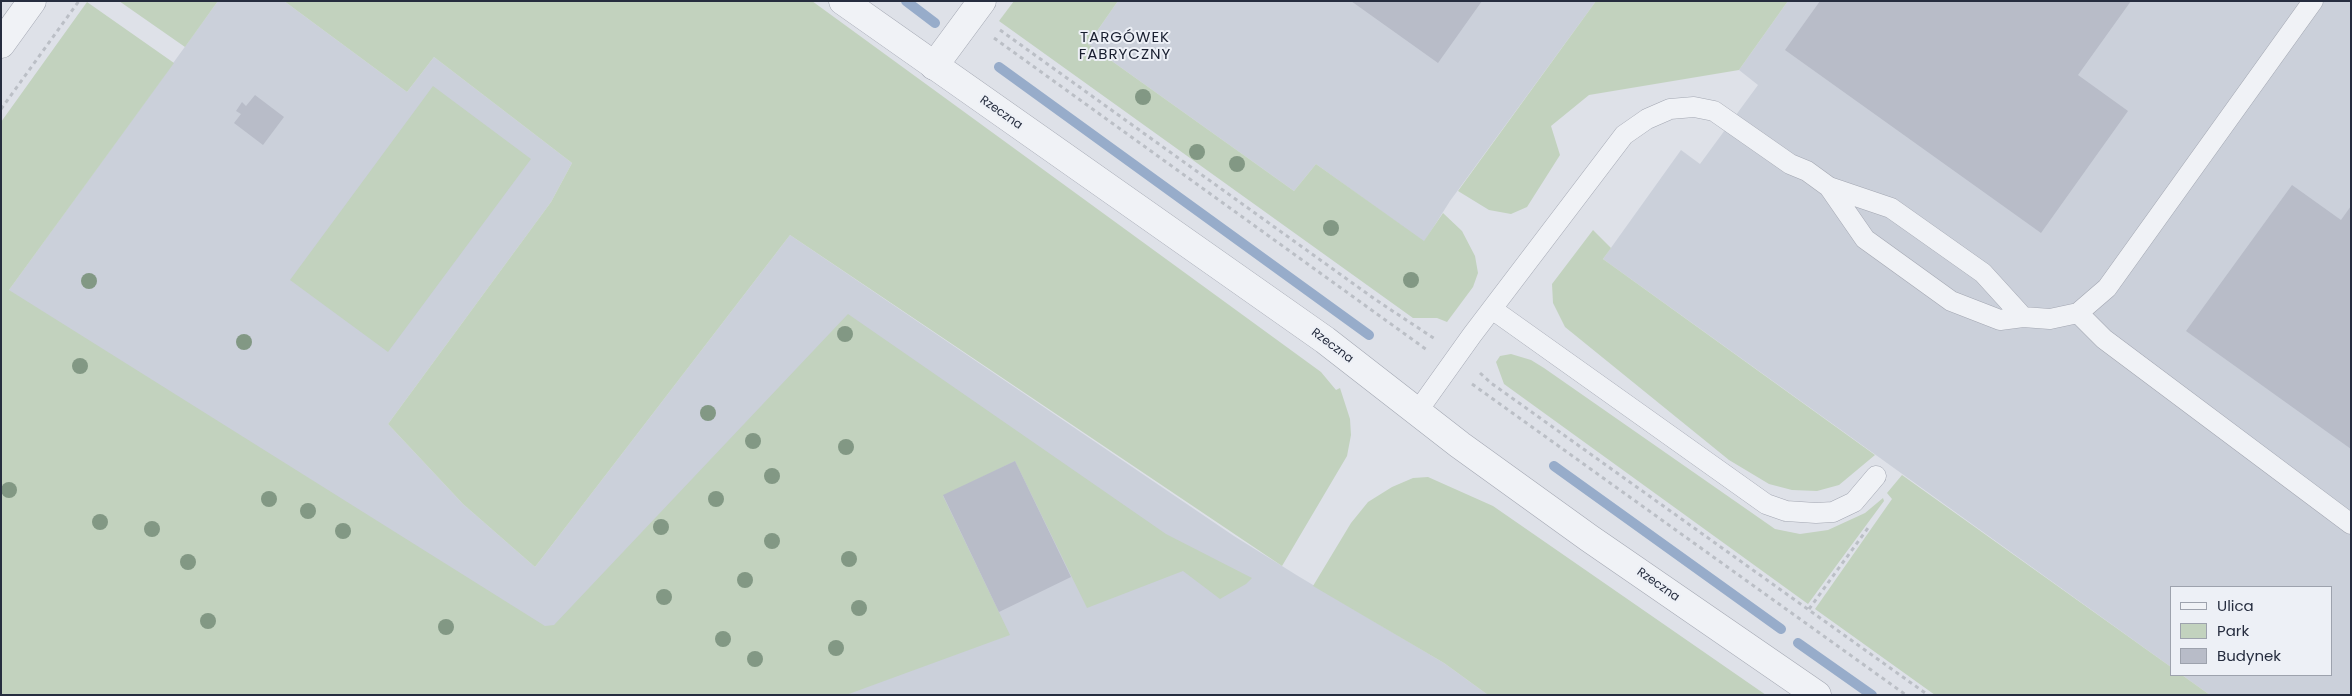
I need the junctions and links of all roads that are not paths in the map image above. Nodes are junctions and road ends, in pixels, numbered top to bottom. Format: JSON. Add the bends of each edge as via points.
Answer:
{"nodes":[{"id":1,"x":32,"y":1,"type":"edge"},
{"id":2,"x":843,"y":1,"type":"edge"},
{"id":3,"x":2313,"y":1,"type":"edge"},
{"id":4,"x":975,"y":10,"type":"edge"},
{"id":5,"x":1,"y":44,"type":"edge"},
{"id":6,"x":934,"y":66,"type":"junction"},
{"id":7,"x":1830,"y":187,"type":"junction"},
{"id":8,"x":1492,"y":308,"type":"junction"},
{"id":9,"x":2078,"y":313,"type":"junction"},
{"id":10,"x":2024,"y":317,"type":"junction"},
{"id":11,"x":1417,"y":412,"type":"junction"},
{"id":12,"x":1876,"y":476,"type":"dead end"},
{"id":13,"x":2351,"y":524,"type":"edge"},
{"id":14,"x":1817,"y":695,"type":"edge"}],
"edges":[{"from":1,"to":5,"type":"street"},
{"from":2,"to":6,"type":"street","name":"Rzeczna"},
{"from":3,"to":9,"type":"lane","via":[[2107,288]]},
{"from":4,"to":6,"type":"street"},
{"from":6,"to":11,"type":"street","name":"Rzeczna","via":[[1325,340]]},
{"from":7,"to":8,"type":"lane","via":[[1790,164],[1714,110],[1694,107],[1670,109],[1647,119],[1624,135]]},
{"from":7,"to":10,"type":"lane","via":[[1891,208],[1983,273]]},
{"from":7,"to":10,"type":"lane","via":[[1865,239],[1951,302],[2000,320]]},
{"from":8,"to":11,"type":"lane"},
{"from":8,"to":12,"type":"lane","via":[[1766,504],[1786,510],[1833,512],[1854,502]]},
{"from":9,"to":10,"type":"lane","via":[[2050,319]]},
{"from":9,"to":13,"type":"lane","via":[[2104,339]]},
{"from":11,"to":14,"type":"street","name":"Rzeczna","via":[[1581,532]]}]}
